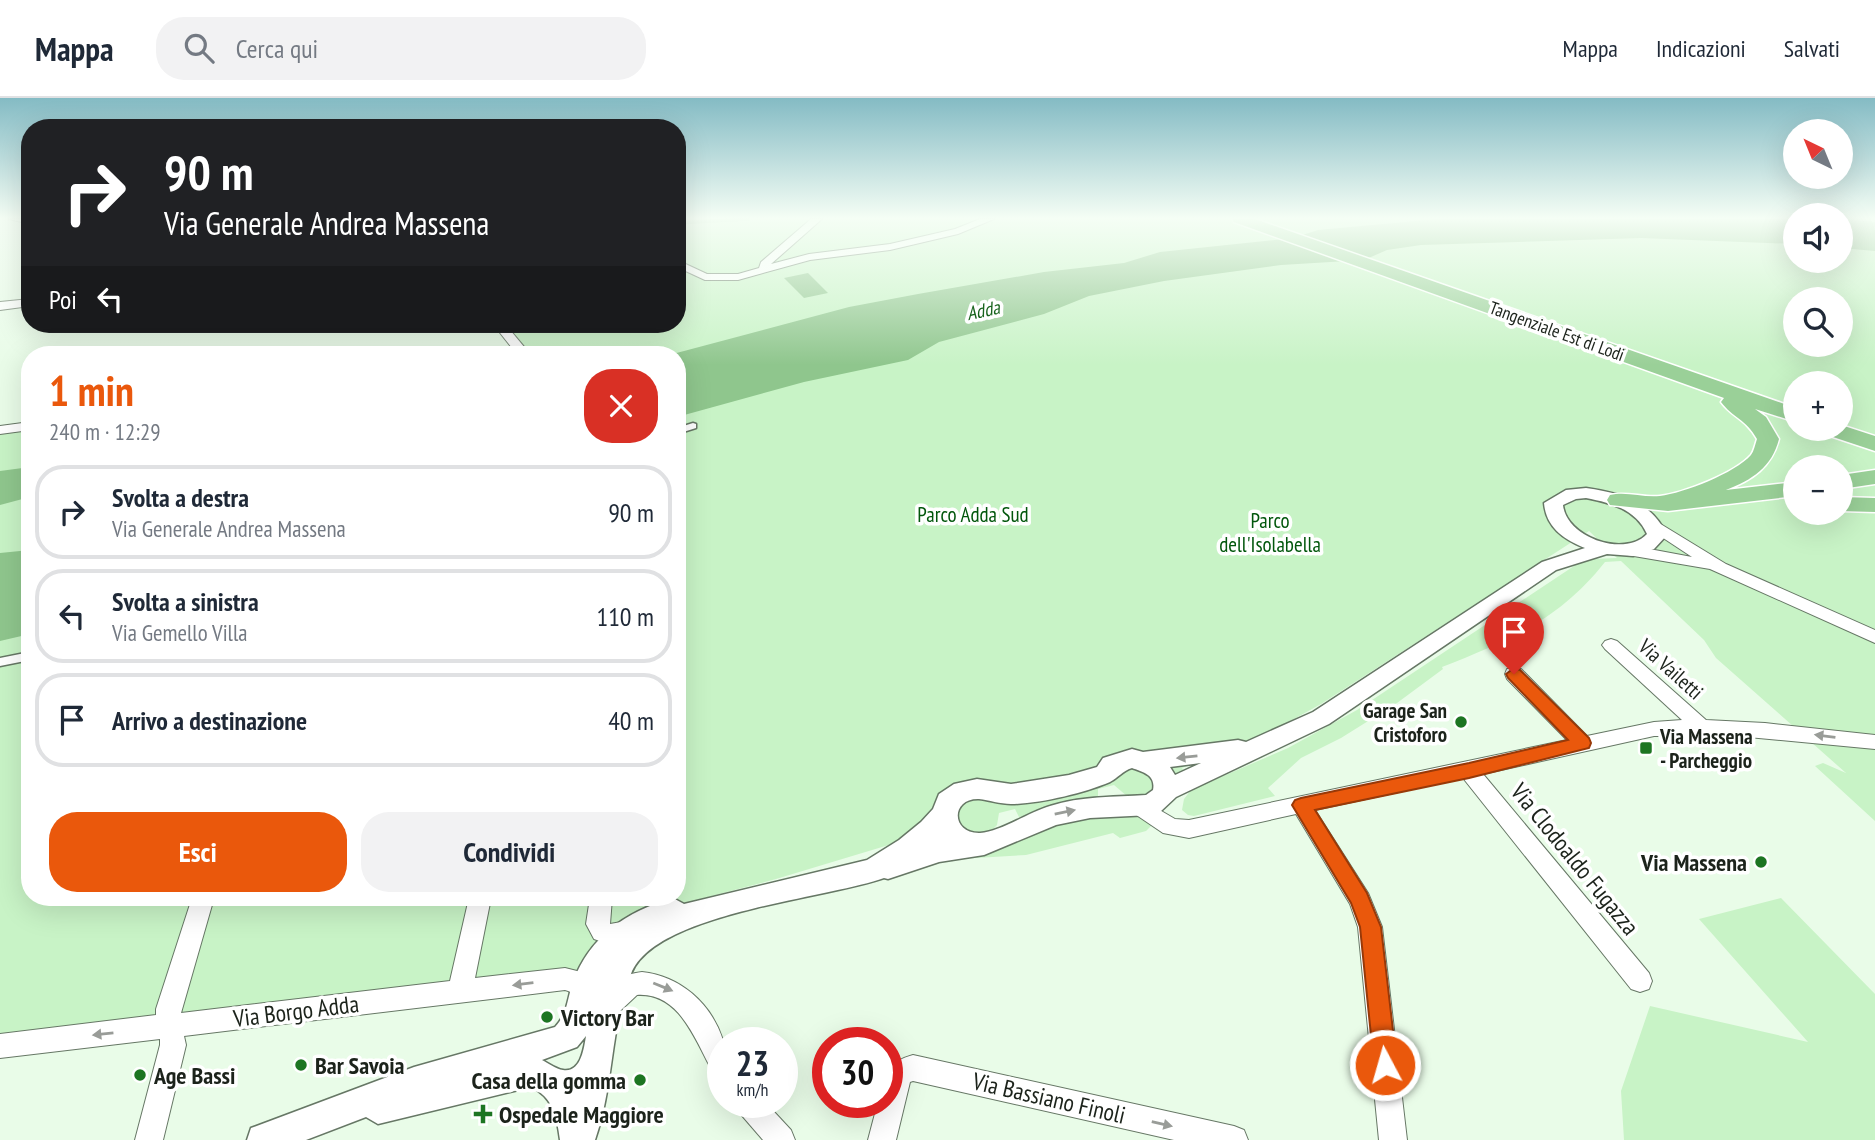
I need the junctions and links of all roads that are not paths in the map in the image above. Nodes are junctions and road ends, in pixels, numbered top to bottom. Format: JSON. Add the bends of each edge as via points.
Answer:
{"nodes":[{"id":1,"x":687,"y":268,"type":"edge"},
{"id":2,"x":764,"y":268,"type":"edge"},
{"id":3,"x":775,"y":268,"type":"edge"},
{"id":4,"x":1378,"y":268,"type":"edge"},
{"id":5,"x":1394,"y":268,"type":"edge"},
{"id":6,"x":764,"y":271,"type":"junction"},
{"id":7,"x":21,"y":302,"type":"edge"},
{"id":8,"x":0,"y":306,"type":"edge"},
{"id":9,"x":1588,"y":342,"type":"junction"},
{"id":10,"x":1783,"y":403,"type":"edge"},
{"id":11,"x":1783,"y":411,"type":"edge"},
{"id":12,"x":693,"y":426,"type":"dead end"},
{"id":13,"x":21,"y":427,"type":"edge"},
{"id":14,"x":686,"y":428,"type":"edge"},
{"id":15,"x":1853,"y":428,"type":"edge"},
{"id":16,"x":0,"y":429,"type":"edge"},
{"id":17,"x":1853,"y":436,"type":"edge"},
{"id":18,"x":1875,"y":436,"type":"edge"},
{"id":19,"x":1875,"y":444,"type":"edge"},
{"id":20,"x":1875,"y":477,"type":"edge"},
{"id":21,"x":1853,"y":480,"type":"edge"},
{"id":22,"x":1783,"y":496,"type":"edge"},
{"id":23,"x":1783,"y":497,"type":"edge"},
{"id":24,"x":1619,"y":500,"type":"joint"},
{"id":25,"x":1853,"y":504,"type":"edge"},
{"id":26,"x":1875,"y":505,"type":"edge"},
{"id":27,"x":1655,"y":514,"type":"junction"},
{"id":28,"x":1565,"y":530,"type":"junction"},
{"id":29,"x":1605,"y":548,"type":"junction"},
{"id":30,"x":1628,"y":550,"type":"junction"},
{"id":31,"x":1549,"y":566,"type":"junction"},
{"id":32,"x":1720,"y":568,"type":"junction"},
{"id":33,"x":1875,"y":637,"type":"edge"},
{"id":34,"x":1611,"y":645,"type":"dead end"},
{"id":35,"x":21,"y":658,"type":"edge"},
{"id":36,"x":0,"y":662,"type":"edge"},
{"id":37,"x":1514,"y":674,"type":"dead end"},
{"id":38,"x":1700,"y":726,"type":"junction"},
{"id":39,"x":1278,"y":740,"type":"junction"},
{"id":40,"x":1875,"y":742,"type":"edge"},
{"id":41,"x":1582,"y":743,"type":"junction"},
{"id":42,"x":1145,"y":761,"type":"junction"},
{"id":43,"x":1469,"y":771,"type":"junction"},
{"id":44,"x":1105,"y":774,"type":"junction"},
{"id":45,"x":991,"y":792,"type":"junction"},
{"id":46,"x":1165,"y":792,"type":"junction"},
{"id":47,"x":1301,"y":805,"type":"junction"},
{"id":48,"x":1135,"y":806,"type":"junction"},
{"id":49,"x":943,"y":814,"type":"junction"},
{"id":50,"x":1189,"y":829,"type":"junction"},
{"id":51,"x":1003,"y":835,"type":"junction"},
{"id":52,"x":976,"y":844,"type":"junction"},
{"id":53,"x":874,"y":870,"type":"junction"},
{"id":54,"x":200,"y":906,"type":"edge"},
{"id":55,"x":478,"y":906,"type":"edge"},
{"id":56,"x":600,"y":906,"type":"edge"},
{"id":57,"x":717,"y":907,"type":"junction"},
{"id":58,"x":627,"y":931,"type":"junction"},
{"id":59,"x":1640,"y":981,"type":"dead end"},
{"id":60,"x":460,"y":992,"type":"junction"},
{"id":61,"x":597,"y":1000,"type":"junction"},
{"id":62,"x":171,"y":1026,"type":"junction"},
{"id":63,"x":707,"y":1037,"type":"edge"},
{"id":64,"x":562,"y":1039,"type":"junction"},
{"id":65,"x":0,"y":1046,"type":"edge"},
{"id":66,"x":598,"y":1058,"type":"junction"},
{"id":67,"x":550,"y":1082,"type":"junction"},
{"id":68,"x":761,"y":1118,"type":"edge"},
{"id":69,"x":318,"y":1121,"type":"junction"},
{"id":70,"x":149,"y":1140,"type":"edge"},
{"id":71,"x":263,"y":1140,"type":"edge"},
{"id":72,"x":578,"y":1140,"type":"edge"},
{"id":73,"x":781,"y":1140,"type":"edge"},
{"id":74,"x":882,"y":1140,"type":"edge"},
{"id":75,"x":1234,"y":1140,"type":"edge"},
{"id":76,"x":1393,"y":1140,"type":"edge"}],
"edges":[{"from":1,"to":6,"type":"street","via":[[711,278],[738,278]]},
{"from":2,"to":6,"type":"street"},
{"from":3,"to":6,"type":"street"},
{"from":4,"to":9,"type":"highway","name":"Tangenziale Est di Lodi"},
{"from":5,"to":10,"type":"highway","name":"Tangenziale Est di Lodi"},
{"from":7,"to":8,"type":"street"},
{"from":9,"to":11,"type":"highway","name":"Tangenziale Est di Lodi"},
{"from":9,"to":27,"type":"highway","via":[[1623,361],[1742,407],[1769,437],[1763,456],[1735,477]]},
{"from":12,"to":14,"type":"street"},
{"from":13,"to":16,"type":"street"},
{"from":15,"to":18,"type":"highway"},
{"from":17,"to":19,"type":"highway"},
{"from":20,"to":21,"type":"highway"},
{"from":22,"to":27,"type":"highway","via":[[1696,502]]},
{"from":23,"to":27,"type":"highway","via":[[1695,513]]},
{"from":24,"to":27,"type":"highway"},
{"from":24,"to":28,"type":"street","via":[[1586,493],[1560,497],[1551,511]]},
{"from":25,"to":26,"type":"highway"},
{"from":27,"to":30,"type":"street","via":[[1653,543]]},
{"from":27,"to":32,"type":"street"},
{"from":28,"to":29,"type":"street"},
{"from":28,"to":31,"type":"street"},
{"from":29,"to":30,"type":"street"},
{"from":29,"to":31,"type":"street"},
{"from":30,"to":32,"type":"street"},
{"from":31,"to":39,"type":"street","via":[[1364,692]]},
{"from":32,"to":33,"type":"street"},
{"from":34,"to":38,"type":"street","name":"Via Vailetti"},
{"from":35,"to":36,"type":"street"},
{"from":37,"to":41,"type":"street"},
{"from":40,"to":38,"type":"street","one_way":true},
{"from":38,"to":41,"type":"street","via":[[1654,729]]},
{"from":39,"to":42,"type":"street","one_way":true},
{"from":39,"to":46,"type":"street"},
{"from":41,"to":43,"type":"street"},
{"from":42,"to":44,"type":"street","via":[[1120,760]]},
{"from":42,"to":46,"type":"street","via":[[1163,775]]},
{"from":43,"to":47,"type":"street"},
{"from":43,"to":59,"type":"street","name":"Via Clodoaldo Fugazza"},
{"from":44,"to":45,"type":"street","via":[[1028,793]]},
{"from":44,"to":48,"type":"street","via":[[1110,793]]},
{"from":45,"to":49,"type":"street","via":[[963,790],[948,801]]},
{"from":45,"to":51,"type":"street","via":[[1007,803],[1011,814]]},
{"from":46,"to":48,"type":"street","via":[[1151,805]]},
{"from":46,"to":50,"type":"street","via":[[1163,807]]},
{"from":47,"to":50,"type":"street"},
{"from":47,"to":76,"type":"street","via":[[1360,900],[1370,927]]},
{"from":48,"to":50,"type":"street","via":[[1171,827]]},
{"from":51,"to":48,"type":"street","one_way":true,"via":[[1052,815]]},
{"from":49,"to":52,"type":"street","via":[[951,834]]},
{"from":49,"to":53,"type":"street","via":[[908,848]]},
{"from":51,"to":52,"type":"street"},
{"from":52,"to":53,"type":"street"},
{"from":53,"to":57,"type":"street"},
{"from":54,"to":62,"type":"street","via":[[168,1009]]},
{"from":55,"to":60,"type":"street"},
{"from":56,"to":58,"type":"street","via":[[602,932],[609,936]]},
{"from":57,"to":58,"type":"street","via":[[657,914]]},
{"from":57,"to":61,"type":"street","via":[[657,929],[626,954]]},
{"from":58,"to":61,"type":"street","via":[[601,958]]},
{"from":61,"to":60,"type":"street","name":"Via Borgo Adda","one_way":true,"via":[[580,982],[565,979]]},
{"from":60,"to":62,"type":"street","name":"Via Borgo Adda"},
{"from":61,"to":63,"type":"street","one_way":true,"via":[[616,996],[631,984],[668,988],[692,1010]]},
{"from":61,"to":64,"type":"street"},
{"from":61,"to":66,"type":"street"},
{"from":62,"to":65,"type":"street","name":"Via Borgo Adda","one_way":true},
{"from":62,"to":70,"type":"street","via":[[173,1045]]},
{"from":64,"to":66,"type":"street","via":[[584,1035],[596,1045]]},
{"from":64,"to":67,"type":"street","via":[[545,1056],[543,1065]]},
{"from":64,"to":69,"type":"street","via":[[414,1083]]},
{"from":66,"to":67,"type":"street","via":[[578,1083]]},
{"from":66,"to":72,"type":"street","via":[[592,1099]]},
{"from":67,"to":69,"type":"street","via":[[523,1073]]},
{"from":67,"to":72,"type":"street","via":[[568,1100]]},
{"from":68,"to":73,"type":"street"},
{"from":69,"to":71,"type":"street"},
{"from":74,"to":75,"type":"street","name":"Via Bassiano Finoli","one_way":true,"via":[[898,1077],[913,1068]]}]}
